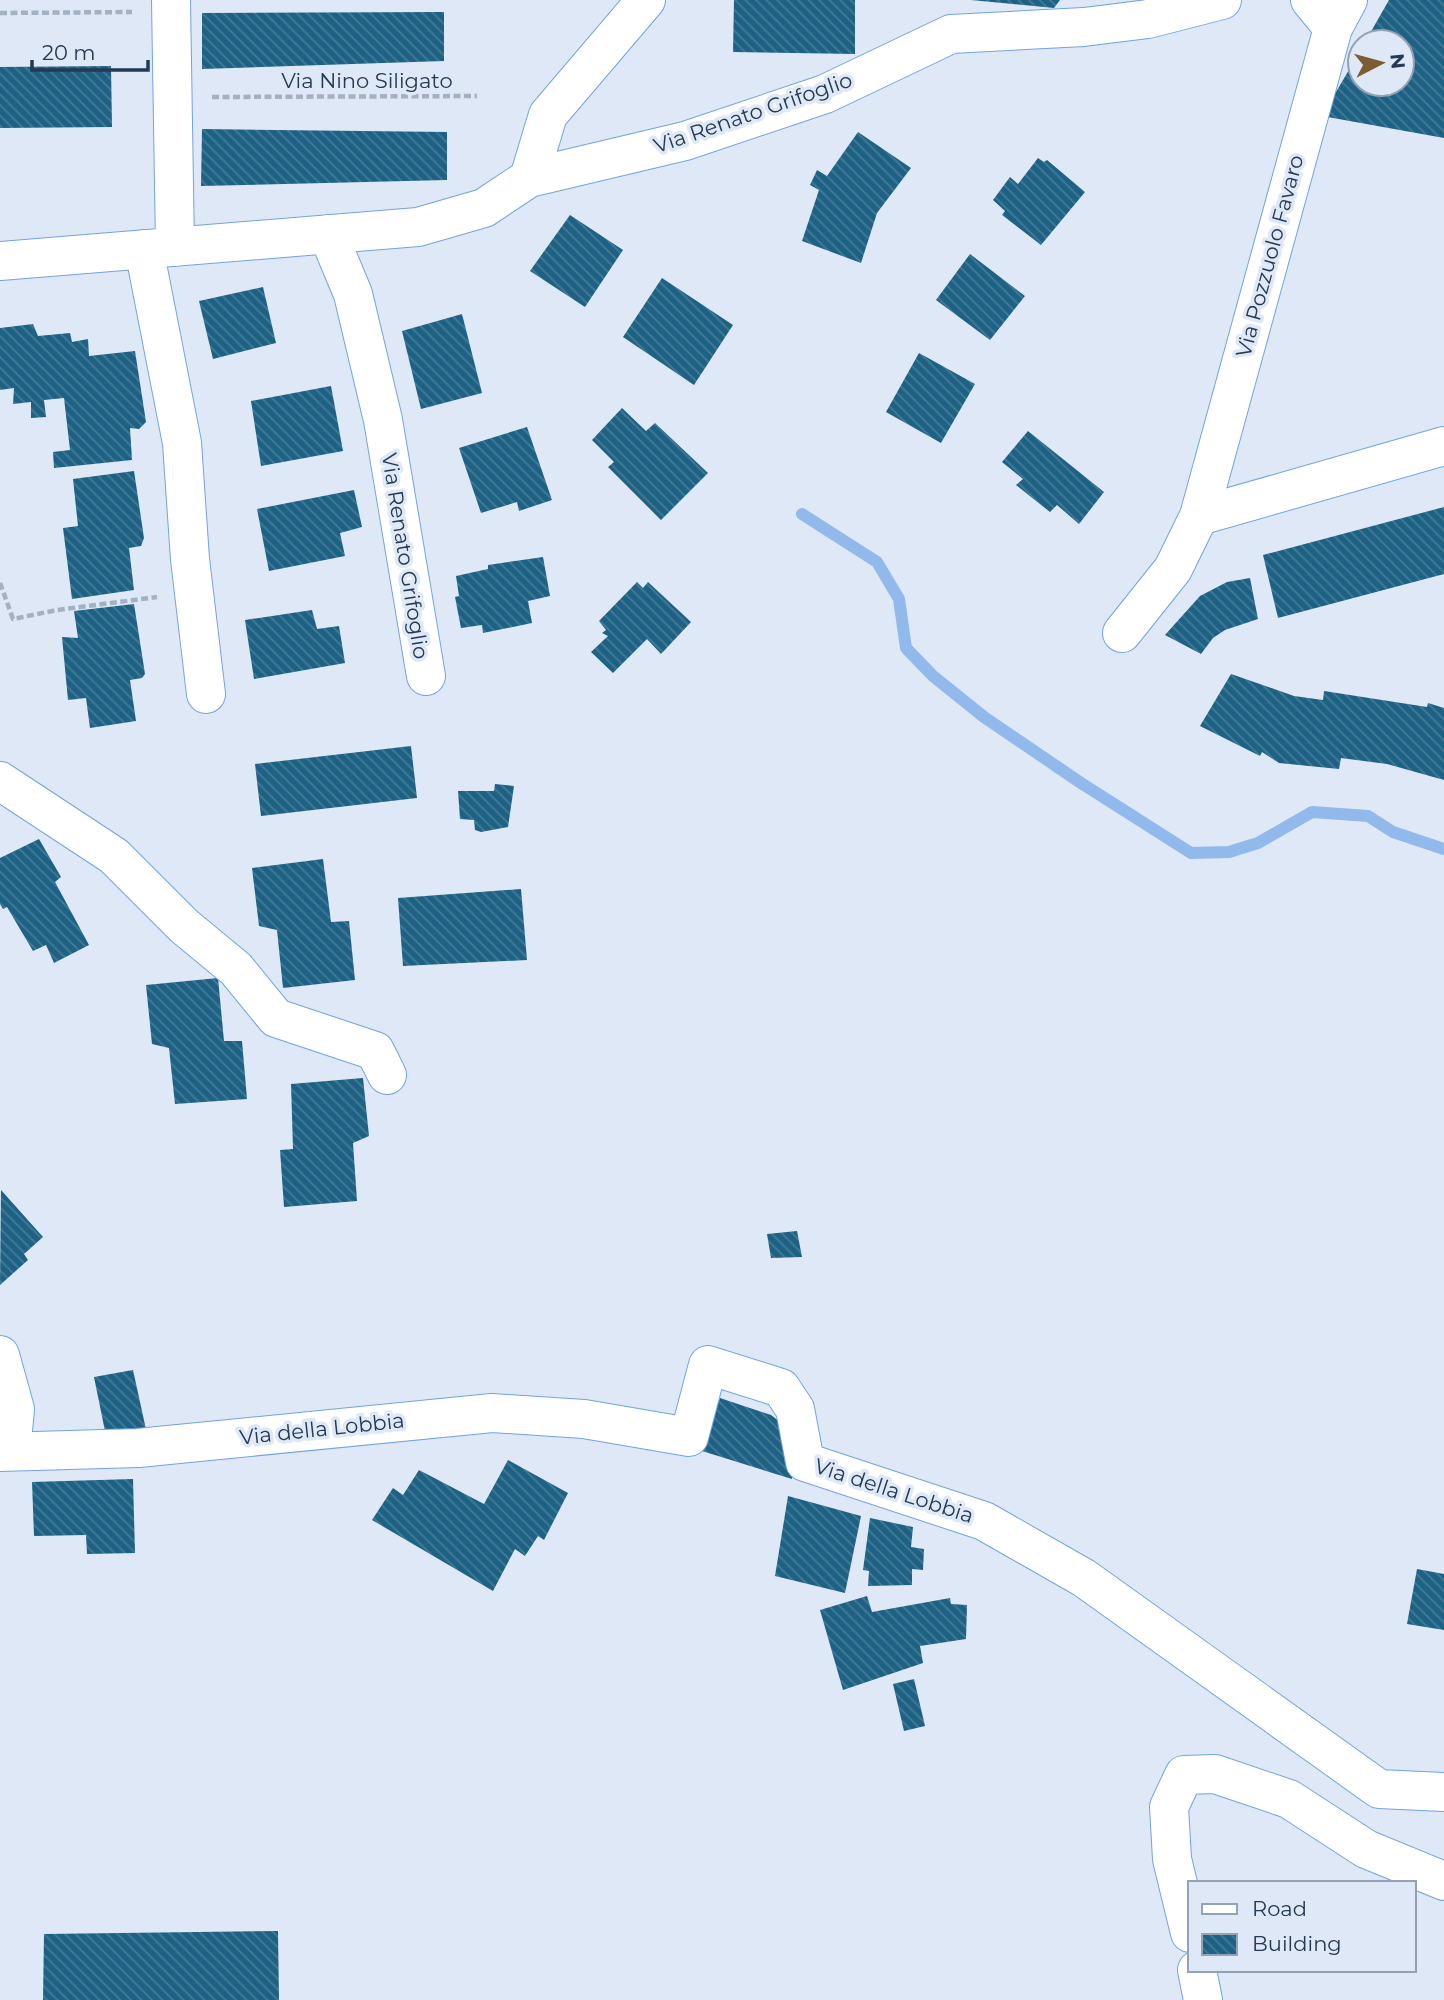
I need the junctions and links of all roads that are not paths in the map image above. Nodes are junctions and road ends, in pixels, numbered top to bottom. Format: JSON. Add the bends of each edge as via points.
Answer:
{"nodes":[{"id":1,"x":646,"y":0,"type":"edge"},
{"id":2,"x":1222,"y":0,"type":"edge"},
{"id":3,"x":172,"y":6,"type":"edge"},
{"id":4,"x":1331,"y":9,"type":"edge"},
{"id":5,"x":529,"y":178,"type":"junction"},
{"id":6,"x":328,"y":234,"type":"junction"},
{"id":7,"x":159,"y":248,"type":"junction"},
{"id":8,"x":0,"y":261,"type":"edge"},
{"id":9,"x":1444,"y":446,"type":"edge"},
{"id":10,"x":1199,"y":516,"type":"junction"},
{"id":11,"x":1122,"y":633,"type":"dead end"},
{"id":12,"x":426,"y":676,"type":"dead end"},
{"id":13,"x":206,"y":694,"type":"dead end"},
{"id":14,"x":0,"y":781,"type":"edge"},
{"id":15,"x":387,"y":1075,"type":"dead end"},
{"id":16,"x":0,"y":1355,"type":"edge"},
{"id":17,"x":6,"y":1452,"type":"edge"},
{"id":18,"x":1444,"y":1792,"type":"edge"},
{"id":19,"x":1444,"y":1881,"type":"edge"},
{"id":20,"x":1188,"y":1925,"type":"edge"},
{"id":21,"x":1197,"y":1972,"type":"edge"},
{"id":22,"x":1203,"y":2000,"type":"edge"}],
"edges":[{"from":1,"to":5,"type":"street","via":[[548,115]]},
{"from":2,"to":5,"type":"street","name":"Via Renato Grifoglio","via":[[1148,19],[951,34],[812,98],[685,141]]},
{"from":3,"to":7,"type":"street","via":[[173,97]]},
{"from":4,"to":10,"type":"street","name":"Via Pozzuolo Favaro"},
{"from":5,"to":6,"type":"street","name":"Via Renato Grifoglio","via":[[484,208],[418,227]]},
{"from":6,"to":7,"type":"street","name":"Via Renato Grifoglio"},
{"from":6,"to":12,"type":"street","name":"Via Renato Grifoglio","via":[[353,295],[383,420]]},
{"from":7,"to":8,"type":"street","name":"Via Renato Grifoglio"},
{"from":7,"to":13,"type":"street"},
{"from":9,"to":10,"type":"street"},
{"from":10,"to":11,"type":"street","name":"Via Pozzuolo Favaro","via":[[1173,569]]},
{"from":14,"to":15,"type":"street","via":[[114,856],[184,926],[236,969],[276,1018],[374,1051]]},
{"from":16,"to":17,"type":"street","via":[[15,1409]]},
{"from":17,"to":18,"type":"street","name":"Via della Lobbia","via":[[138,1448],[492,1413],[584,1419],[689,1437],[708,1366],[781,1388],[795,1409],[805,1462],[984,1521],[1084,1578],[1380,1789]]},
{"from":19,"to":20,"type":"street","via":[[1366,1849],[1289,1799],[1215,1774],[1184,1775],[1169,1807],[1172,1859]]},
{"from":21,"to":22,"type":"street"}]}
